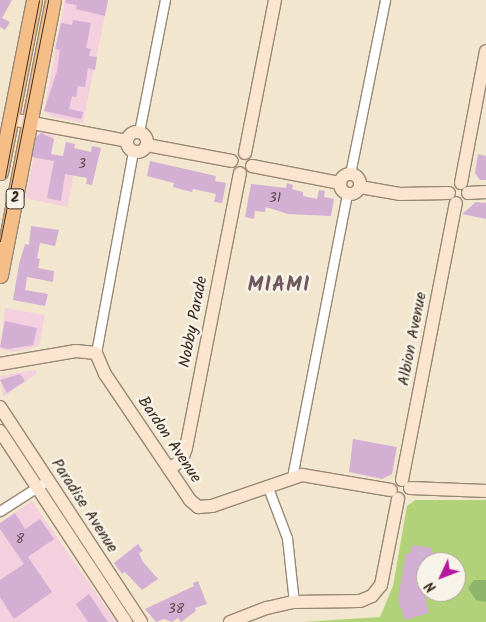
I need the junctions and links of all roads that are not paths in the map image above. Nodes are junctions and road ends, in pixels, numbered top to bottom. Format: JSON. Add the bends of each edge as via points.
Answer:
{"nodes":[{"id":1,"x":34,"y":0,"type":"edge"},
{"id":2,"x":53,"y":0,"type":"edge"},
{"id":3,"x":165,"y":0,"type":"edge"},
{"id":4,"x":274,"y":0,"type":"edge"},
{"id":5,"x":385,"y":0,"type":"edge"},
{"id":6,"x":486,"y":51,"type":"edge"},
{"id":7,"x":5,"y":117,"type":"edge"},
{"id":8,"x":30,"y":122,"type":"junction"},
{"id":9,"x":139,"y":132,"type":"junction"},
{"id":10,"x":147,"y":145,"type":"junction"},
{"id":11,"x":130,"y":146,"type":"junction"},
{"id":12,"x":244,"y":153,"type":"junction"},
{"id":13,"x":232,"y":161,"type":"junction"},
{"id":14,"x":252,"y":166,"type":"junction"},
{"id":15,"x":0,"y":172,"type":"edge"},
{"id":16,"x":240,"y":174,"type":"junction"},
{"id":17,"x":350,"y":174,"type":"junction"},
{"id":18,"x":360,"y":187,"type":"junction"},
{"id":19,"x":343,"y":188,"type":"junction"},
{"id":20,"x":465,"y":188,"type":"junction"},
{"id":21,"x":486,"y":192,"type":"edge"},
{"id":22,"x":452,"y":198,"type":"junction"},
{"id":23,"x":0,"y":275,"type":"edge"},
{"id":24,"x":96,"y":353,"type":"junction"},
{"id":25,"x":0,"y":364,"type":"edge"},
{"id":26,"x":1,"y":411,"type":"edge"},
{"id":27,"x":0,"y":431,"type":"edge"},
{"id":28,"x":169,"y":470,"type":"junction"},
{"id":29,"x":292,"y":477,"type":"junction"},
{"id":30,"x":48,"y":480,"type":"junction"},
{"id":31,"x":406,"y":484,"type":"junction"},
{"id":32,"x":267,"y":485,"type":"junction"},
{"id":33,"x":36,"y":488,"type":"junction"},
{"id":34,"x":486,"y":490,"type":"edge"},
{"id":35,"x":394,"y":494,"type":"junction"},
{"id":36,"x":0,"y":511,"type":"edge"},
{"id":37,"x":294,"y":602,"type":"junction"},
{"id":38,"x":249,"y":618,"type":"edge"},
{"id":39,"x":126,"y":622,"type":"edge"},
{"id":40,"x":141,"y":622,"type":"edge"},
{"id":41,"x":230,"y":622,"type":"edge"}],
"edges":[{"from":1,"to":7,"type":"highway","number":"2"},
{"from":2,"to":8,"type":"highway","number":"2"},
{"from":3,"to":9,"type":"street"},
{"from":4,"to":12,"type":"street"},
{"from":5,"to":17,"type":"street"},
{"from":6,"to":20,"type":"street"},
{"from":7,"to":8,"type":"street"},
{"from":7,"to":15,"type":"highway","number":"2"},
{"from":8,"to":11,"type":"street"},
{"from":8,"to":23,"type":"highway","number":"2"},
{"from":9,"to":10,"type":"street","via":[[146,137]]},
{"from":9,"to":11,"type":"street","via":[[129,136]]},
{"from":10,"to":11,"type":"street","via":[[143,151]]},
{"from":10,"to":13,"type":"street"},
{"from":11,"to":24,"type":"street"},
{"from":12,"to":13,"type":"street"},
{"from":12,"to":14,"type":"street","via":[[251,158]]},
{"from":13,"to":16,"type":"street"},
{"from":14,"to":16,"type":"street","via":[[248,172]]},
{"from":14,"to":19,"type":"street"},
{"from":16,"to":28,"type":"street","name":"Nobby Parade","via":[[186,448],[182,460]]},
{"from":17,"to":18,"type":"street","via":[[359,179]]},
{"from":17,"to":19,"type":"street"},
{"from":18,"to":19,"type":"street","via":[[356,193]]},
{"from":18,"to":22,"type":"street"},
{"from":19,"to":29,"type":"street"},
{"from":20,"to":21,"type":"street"},
{"from":20,"to":22,"type":"street","via":[[462,201]]},
{"from":22,"to":31,"type":"street","name":"Albion Avenue"},
{"from":24,"to":25,"type":"street","via":[[76,351]]},
{"from":24,"to":28,"type":"street","name":"Bardon Avenue","via":[[105,374]]},
{"from":26,"to":30,"type":"street","name":"Paradise Avenue"},
{"from":27,"to":33,"type":"street","name":"Paradise Avenue"},
{"from":28,"to":32,"type":"street","name":"Bardon Avenue","via":[[198,507],[212,506]]},
{"from":29,"to":32,"type":"street","name":"Bardon Avenue"},
{"from":29,"to":35,"type":"street","name":"Bardon Avenue","via":[[303,475]]},
{"from":30,"to":33,"type":"street"},
{"from":30,"to":40,"type":"street","name":"Paradise Avenue"},
{"from":31,"to":34,"type":"street"},
{"from":31,"to":35,"type":"street"},
{"from":32,"to":37,"type":"street","via":[[287,538]]},
{"from":33,"to":36,"type":"street"},
{"from":33,"to":39,"type":"street","name":"Paradise Avenue"},
{"from":35,"to":37,"type":"street","via":[[378,591],[360,601]]},
{"from":37,"to":38,"type":"street"},
{"from":38,"to":41,"type":"street"}]}
